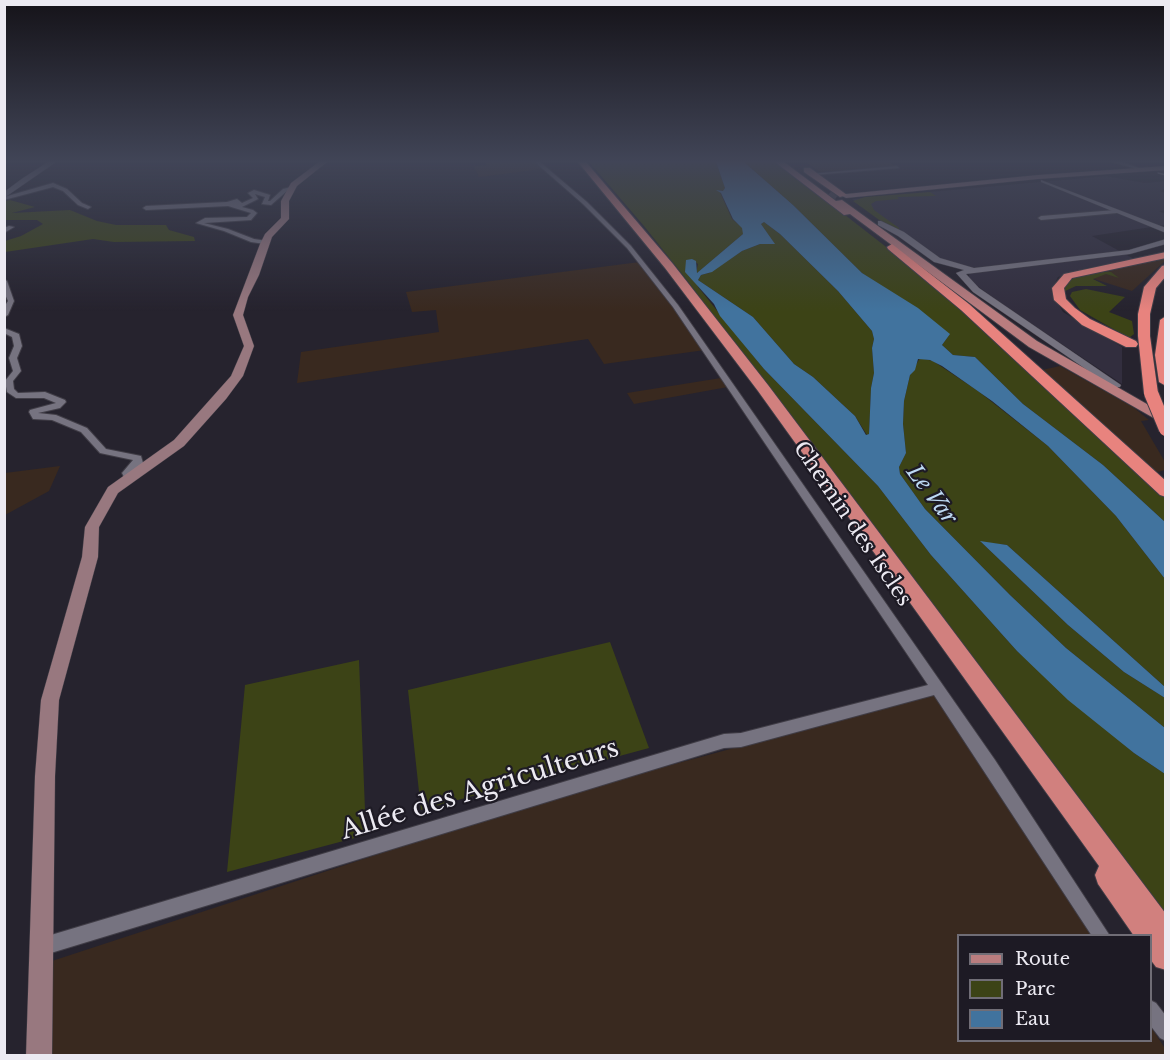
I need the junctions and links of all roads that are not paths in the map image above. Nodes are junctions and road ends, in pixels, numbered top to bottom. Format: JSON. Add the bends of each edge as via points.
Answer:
{"nodes":[{"id":1,"x":251,"y":211,"type":"edge"},
{"id":2,"x":285,"y":211,"type":"edge"},
{"id":3,"x":593,"y":211,"type":"edge"},
{"id":4,"x":615,"y":211,"type":"edge"},
{"id":5,"x":623,"y":211,"type":"edge"},
{"id":6,"x":854,"y":211,"type":"tunnel mouth"},
{"id":7,"x":858,"y":211,"type":"edge"},
{"id":8,"x":861,"y":211,"type":"edge"},
{"id":9,"x":1115,"y":212,"type":"joint"},
{"id":10,"x":1041,"y":218,"type":"dead end"},
{"id":11,"x":880,"y":223,"type":"junction"},
{"id":12,"x":11,"y":227,"type":"dead end"},
{"id":13,"x":4,"y":231,"type":"edge"},
{"id":14,"x":1166,"y":231,"type":"edge"},
{"id":15,"x":1166,"y":241,"type":"edge"},
{"id":16,"x":265,"y":242,"type":"junction"},
{"id":17,"x":892,"y":247,"type":"junction"},
{"id":18,"x":1166,"y":255,"type":"edge"},
{"id":19,"x":931,"y":267,"type":"junction"},
{"id":20,"x":1166,"y":268,"type":"edge"},
{"id":21,"x":962,"y":270,"type":"junction"},
{"id":22,"x":4,"y":281,"type":"edge"},
{"id":23,"x":4,"y":315,"type":"edge"},
{"id":24,"x":1166,"y":320,"type":"edge"},
{"id":25,"x":4,"y":330,"type":"edge"},
{"id":26,"x":1131,"y":344,"type":"dead end"},
{"id":27,"x":1166,"y":382,"type":"edge"},
{"id":28,"x":1116,"y":385,"type":"junction"},
{"id":29,"x":1166,"y":412,"type":"edge"},
{"id":30,"x":1166,"y":421,"type":"edge"},
{"id":31,"x":1166,"y":429,"type":"edge"},
{"id":32,"x":128,"y":477,"type":"junction"},
{"id":33,"x":1166,"y":491,"type":"edge"},
{"id":34,"x":937,"y":688,"type":"junction"},
{"id":35,"x":1101,"y":934,"type":"edge"},
{"id":36,"x":1149,"y":934,"type":"edge"},
{"id":37,"x":1166,"y":936,"type":"edge"},
{"id":38,"x":1152,"y":939,"type":"edge"},
{"id":39,"x":40,"y":948,"type":"junction"},
{"id":40,"x":1166,"y":957,"type":"edge"},
{"id":41,"x":1152,"y":1012,"type":"edge"},
{"id":42,"x":1166,"y":1032,"type":"edge"},
{"id":43,"x":39,"y":1056,"type":"edge"}],
"edges":[{"from":1,"to":16,"type":"street","via":[[254,216],[244,220],[199,223]]},
{"from":2,"to":16,"type":"main road","via":[[285,219]]},
{"from":3,"to":34,"type":"street","name":"Chemin des Iscles","via":[[629,247],[676,306]]},
{"from":4,"to":36,"type":"highway","via":[[694,310]]},
{"from":5,"to":37,"type":"highway","via":[[763,388]]},
{"from":6,"to":17,"type":"main road"},
{"from":7,"to":19,"type":"main road"},
{"from":8,"to":11,"type":"main road"},
{"from":9,"to":10,"type":"street"},
{"from":9,"to":14,"type":"street"},
{"from":11,"to":19,"type":"main road"},
{"from":11,"to":21,"type":"street","via":[[937,260]]},
{"from":12,"to":13,"type":"street"},
{"from":15,"to":21,"type":"street","via":[[1119,254]]},
{"from":16,"to":32,"type":"main road","via":[[238,315],[249,346],[237,376],[179,443]]},
{"from":17,"to":19,"type":"main road"},
{"from":17,"to":33,"type":"highway","via":[[965,307]]},
{"from":18,"to":26,"type":"highway","via":[[1080,272],[1068,276],[1058,288],[1060,300],[1071,311]]},
{"from":19,"to":28,"type":"main road","via":[[1032,336]]},
{"from":19,"to":30,"type":"main road","via":[[1033,344]]},
{"from":20,"to":31,"type":"highway","bridge":true,"via":[[1150,287],[1143,336],[1151,393]]},
{"from":21,"to":28,"type":"street","via":[[976,290]]},
{"from":22,"to":23,"type":"street","via":[[11,301]]},
{"from":24,"to":27,"type":"highway","via":[[1162,355]]},
{"from":25,"to":32,"type":"street","via":[[16,336],[18,346],[10,390],[57,398],[62,402],[33,412],[36,417],[53,417],[84,429],[103,452],[138,458]]},
{"from":28,"to":29,"type":"main road"},
{"from":32,"to":39,"type":"main road","via":[[113,490],[92,527],[86,571],[50,700]]},
{"from":34,"to":35,"type":"street","name":"Chemin des Iscles"},
{"from":34,"to":39,"type":"street","name":"Allée des Agriculteurs","via":[[741,740],[724,741]]},
{"from":38,"to":40,"type":"highway"},
{"from":39,"to":43,"type":"main road"},
{"from":41,"to":42,"type":"street"}]}
